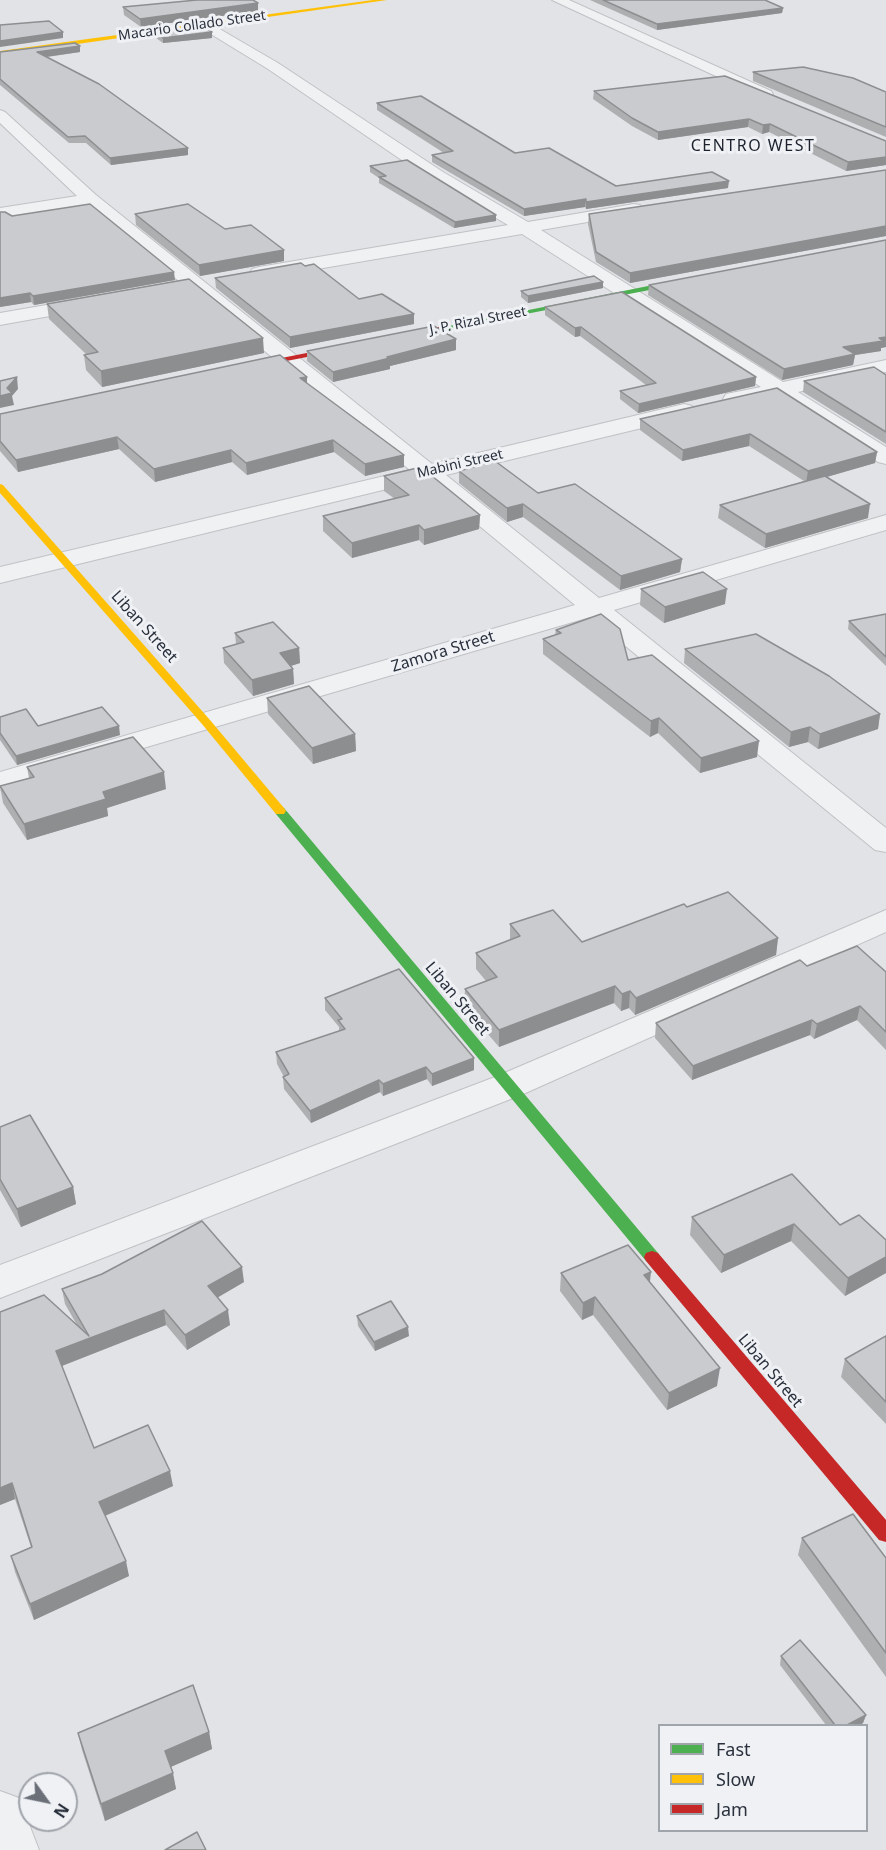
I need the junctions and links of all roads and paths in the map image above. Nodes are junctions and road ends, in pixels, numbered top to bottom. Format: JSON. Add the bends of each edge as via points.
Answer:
{"nodes":[{"id":1,"x":384,"y":0,"type":"edge"},
{"id":2,"x":558,"y":0,"type":"edge"},
{"id":3,"x":206,"y":25,"type":"junction"},
{"id":4,"x":0,"y":53,"type":"edge"},
{"id":5,"x":783,"y":101,"type":"edge"},
{"id":6,"x":0,"y":115,"type":"edge"},
{"id":7,"x":90,"y":199,"type":"junction"},
{"id":8,"x":648,"y":207,"type":"edge"},
{"id":9,"x":0,"y":213,"type":"edge"},
{"id":10,"x":522,"y":226,"type":"junction"},
{"id":11,"x":242,"y":276,"type":"edge"},
{"id":12,"x":704,"y":277,"type":"edge"},
{"id":13,"x":218,"y":281,"type":"edge"},
{"id":14,"x":195,"y":285,"type":"junction"},
{"id":15,"x":172,"y":289,"type":"edge"},
{"id":16,"x":624,"y":293,"type":"junction"},
{"id":17,"x":115,"y":299,"type":"edge"},
{"id":18,"x":0,"y":319,"type":"edge"},
{"id":19,"x":285,"y":357,"type":"junction"},
{"id":20,"x":886,"y":366,"type":"edge"},
{"id":21,"x":228,"y":369,"type":"edge"},
{"id":22,"x":779,"y":389,"type":"junction"},
{"id":23,"x":886,"y":458,"type":"edge"},
{"id":24,"x":427,"y":471,"type":"junction"},
{"id":25,"x":0,"y":487,"type":"edge"},
{"id":26,"x":886,"y":522,"type":"edge"},
{"id":27,"x":64,"y":561,"type":"junction"},
{"id":28,"x":0,"y":575,"type":"edge"},
{"id":29,"x":594,"y":606,"type":"junction"},
{"id":30,"x":206,"y":722,"type":"junction"},
{"id":31,"x":0,"y":781,"type":"edge"},
{"id":32,"x":886,"y":843,"type":"edge"},
{"id":33,"x":886,"y":920,"type":"edge"},
{"id":34,"x":508,"y":1086,"type":"junction"},
{"id":35,"x":0,"y":1282,"type":"edge"},
{"id":36,"x":886,"y":1534,"type":"edge"},
{"id":37,"x":0,"y":1817,"type":"edge"},
{"id":38,"x":12,"y":1850,"type":"edge"}],
"edges":[{"from":1,"to":3,"type":"street","name":"Macario Collado Street"},
{"from":2,"to":5,"type":"street"},
{"from":3,"to":4,"type":"street","name":"Macario Collado Street"},
{"from":3,"to":10,"type":"street","via":[[437,176]]},
{"from":6,"to":7,"type":"street"},
{"from":7,"to":9,"type":"street"},
{"from":7,"to":14,"type":"street"},
{"from":8,"to":10,"type":"street"},
{"from":10,"to":11,"type":"street"},
{"from":10,"to":16,"type":"street"},
{"from":12,"to":16,"type":"street","name":"J. P. Rizal Street"},
{"from":13,"to":14,"type":"street"},
{"from":14,"to":15,"type":"street"},
{"from":14,"to":19,"type":"street"},
{"from":16,"to":19,"type":"street","name":"J. P. Rizal Street"},
{"from":16,"to":22,"type":"street"},
{"from":17,"to":18,"type":"street"},
{"from":19,"to":21,"type":"street","name":"J. P. Rizal Street"},
{"from":19,"to":24,"type":"street"},
{"from":20,"to":22,"type":"street","name":"Mabini Street"},
{"from":22,"to":23,"type":"street"},
{"from":22,"to":24,"type":"street","name":"Mabini Street"},
{"from":24,"to":27,"type":"street","name":"Mabini Street"},
{"from":24,"to":29,"type":"street"},
{"from":25,"to":27,"type":"street","name":"Liban Street"},
{"from":26,"to":29,"type":"street","name":"Zamora Street"},
{"from":27,"to":28,"type":"street","name":"Mabini Street"},
{"from":27,"to":30,"type":"street","name":"Liban Street"},
{"from":29,"to":30,"type":"street","name":"Zamora Street"},
{"from":29,"to":32,"type":"street"},
{"from":30,"to":31,"type":"street","name":"Zamora Street"},
{"from":30,"to":34,"type":"street","name":"Liban Street"},
{"from":33,"to":34,"type":"street"},
{"from":34,"to":35,"type":"street"},
{"from":34,"to":36,"type":"street","name":"Liban Street"},
{"from":37,"to":38,"type":"street"}]}
